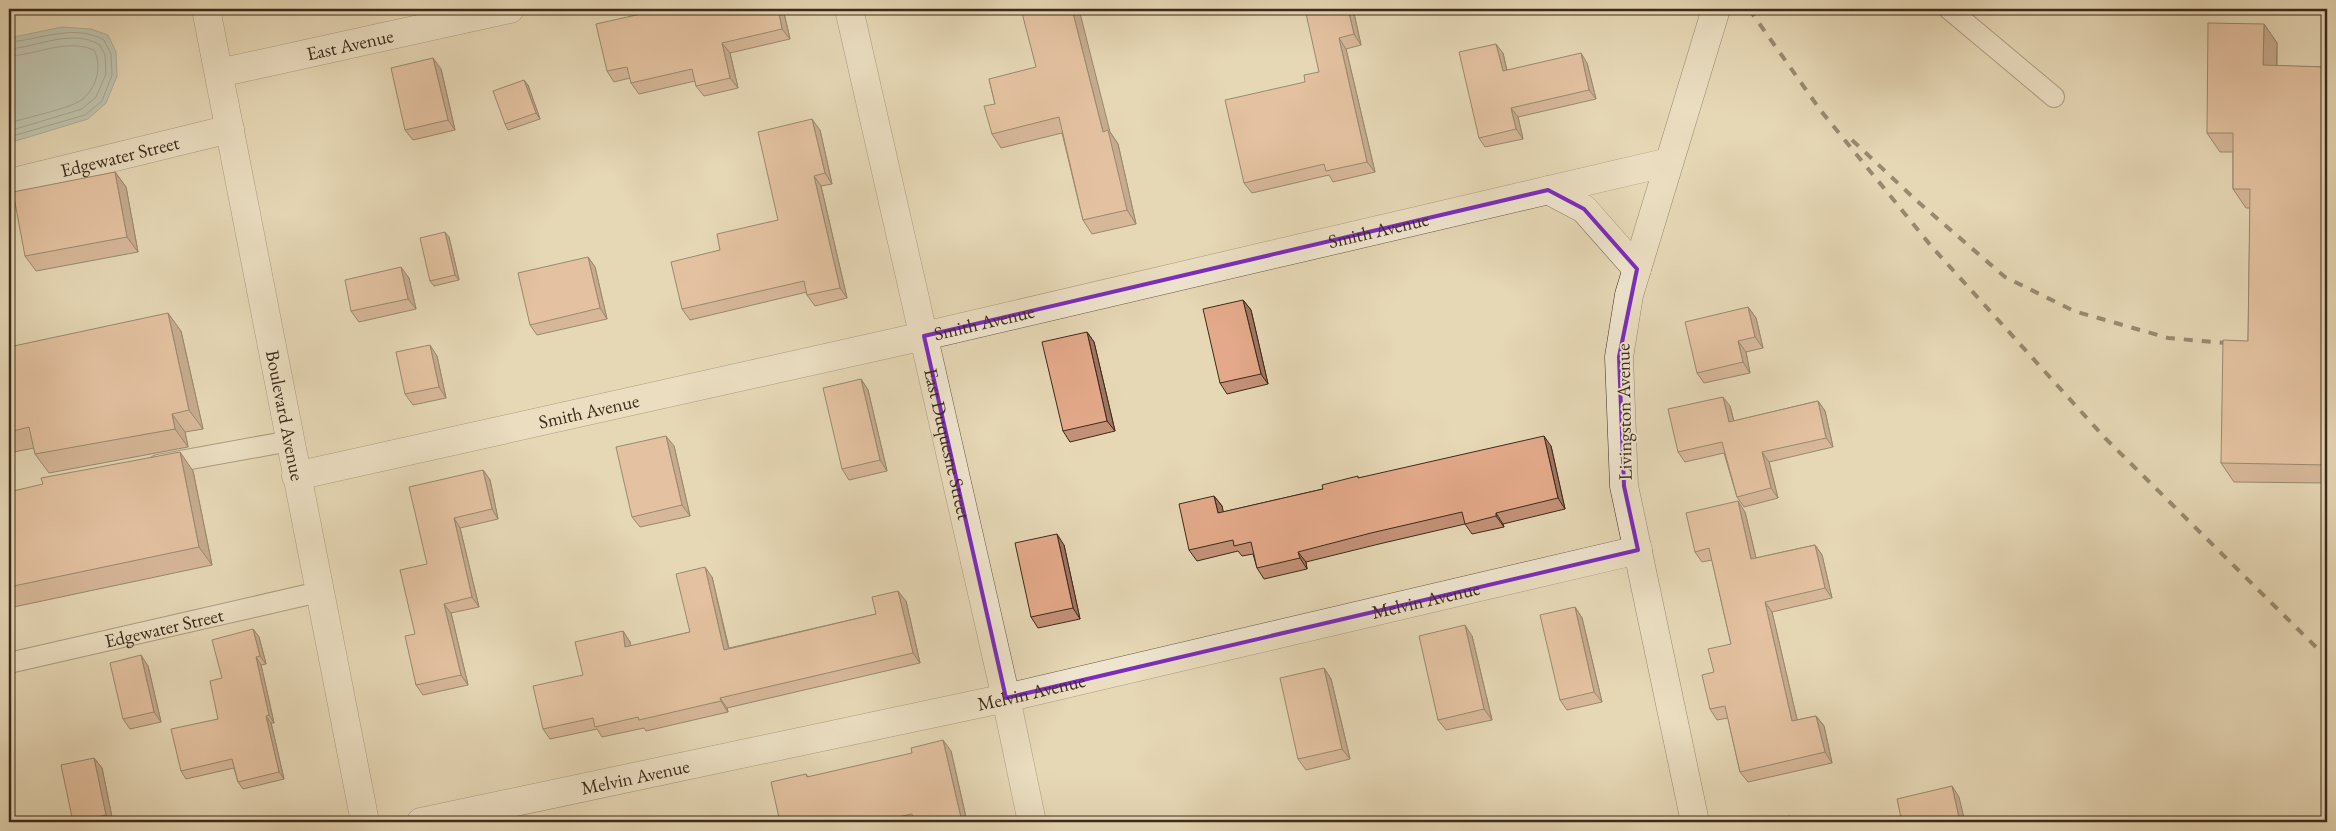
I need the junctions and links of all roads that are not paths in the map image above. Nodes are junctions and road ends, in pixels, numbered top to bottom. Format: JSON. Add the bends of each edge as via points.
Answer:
{"nodes":[{"id":1,"x":206,"y":9,"type":"edge"},
{"id":2,"x":510,"y":9,"type":"edge"},
{"id":3,"x":849,"y":9,"type":"edge"},
{"id":4,"x":1716,"y":9,"type":"edge"},
{"id":5,"x":1949,"y":9,"type":"edge"},
{"id":6,"x":219,"y":73,"type":"junction"},
{"id":7,"x":2054,"y":97,"type":"dead end"},
{"id":8,"x":230,"y":129,"type":"junction"},
{"id":9,"x":1669,"y":162,"type":"junction"},
{"id":10,"x":9,"y":183,"type":"edge"},
{"id":11,"x":1548,"y":190,"type":"junction"},
{"id":12,"x":1637,"y":269,"type":"junction"},
{"id":13,"x":924,"y":336,"type":"junction"},
{"id":14,"x":290,"y":441,"type":"junction"},
{"id":15,"x":135,"y":469,"type":"edge"},
{"id":16,"x":296,"y":476,"type":"junction"},
{"id":17,"x":1638,"y":550,"type":"junction"},
{"id":18,"x":319,"y":592,"type":"junction"},
{"id":19,"x":9,"y":663,"type":"edge"},
{"id":20,"x":1006,"y":698,"type":"junction"},
{"id":21,"x":365,"y":822,"type":"edge"},
{"id":22,"x":421,"y":822,"type":"edge"},
{"id":23,"x":1032,"y":822,"type":"edge"},
{"id":24,"x":1695,"y":822,"type":"edge"}],
"edges":[{"from":1,"to":6,"type":"street","name":"Boulevard Avenue"},
{"from":2,"to":6,"type":"street","name":"East Avenue"},
{"from":3,"to":13,"type":"street","name":"East Duquesne Street"},
{"from":4,"to":9,"type":"street","name":"Livingston Avenue"},
{"from":5,"to":7,"type":"lane"},
{"from":6,"to":8,"type":"street","name":"Boulevard Avenue"},
{"from":8,"to":10,"type":"street","name":"Edgewater Street"},
{"from":8,"to":14,"type":"street","name":"Boulevard Avenue"},
{"from":9,"to":11,"type":"street","name":"Smith Avenue"},
{"from":9,"to":12,"type":"street","name":"Livingston Avenue"},
{"from":11,"to":12,"type":"street","via":[[1584,209]]},
{"from":11,"to":13,"type":"street","name":"Smith Avenue"},
{"from":12,"to":17,"type":"street","name":"Livingston Avenue","via":[[1618,357],[1624,486]]},
{"from":13,"to":16,"type":"street","name":"Smith Avenue"},
{"from":13,"to":20,"type":"street","name":"East Duquesne Street"},
{"from":14,"to":15,"type":"lane"},
{"from":14,"to":16,"type":"street","name":"Boulevard Avenue"},
{"from":16,"to":18,"type":"street","name":"Boulevard Avenue"},
{"from":17,"to":20,"type":"street","name":"Melvin Avenue"},
{"from":17,"to":24,"type":"street","name":"Livingston Avenue"},
{"from":18,"to":19,"type":"lane","name":"Edgewater Street"},
{"from":18,"to":21,"type":"street","name":"Boulevard Avenue"},
{"from":20,"to":22,"type":"street","name":"Melvin Avenue"},
{"from":20,"to":23,"type":"street","name":"East Duquesne Street"}]}
